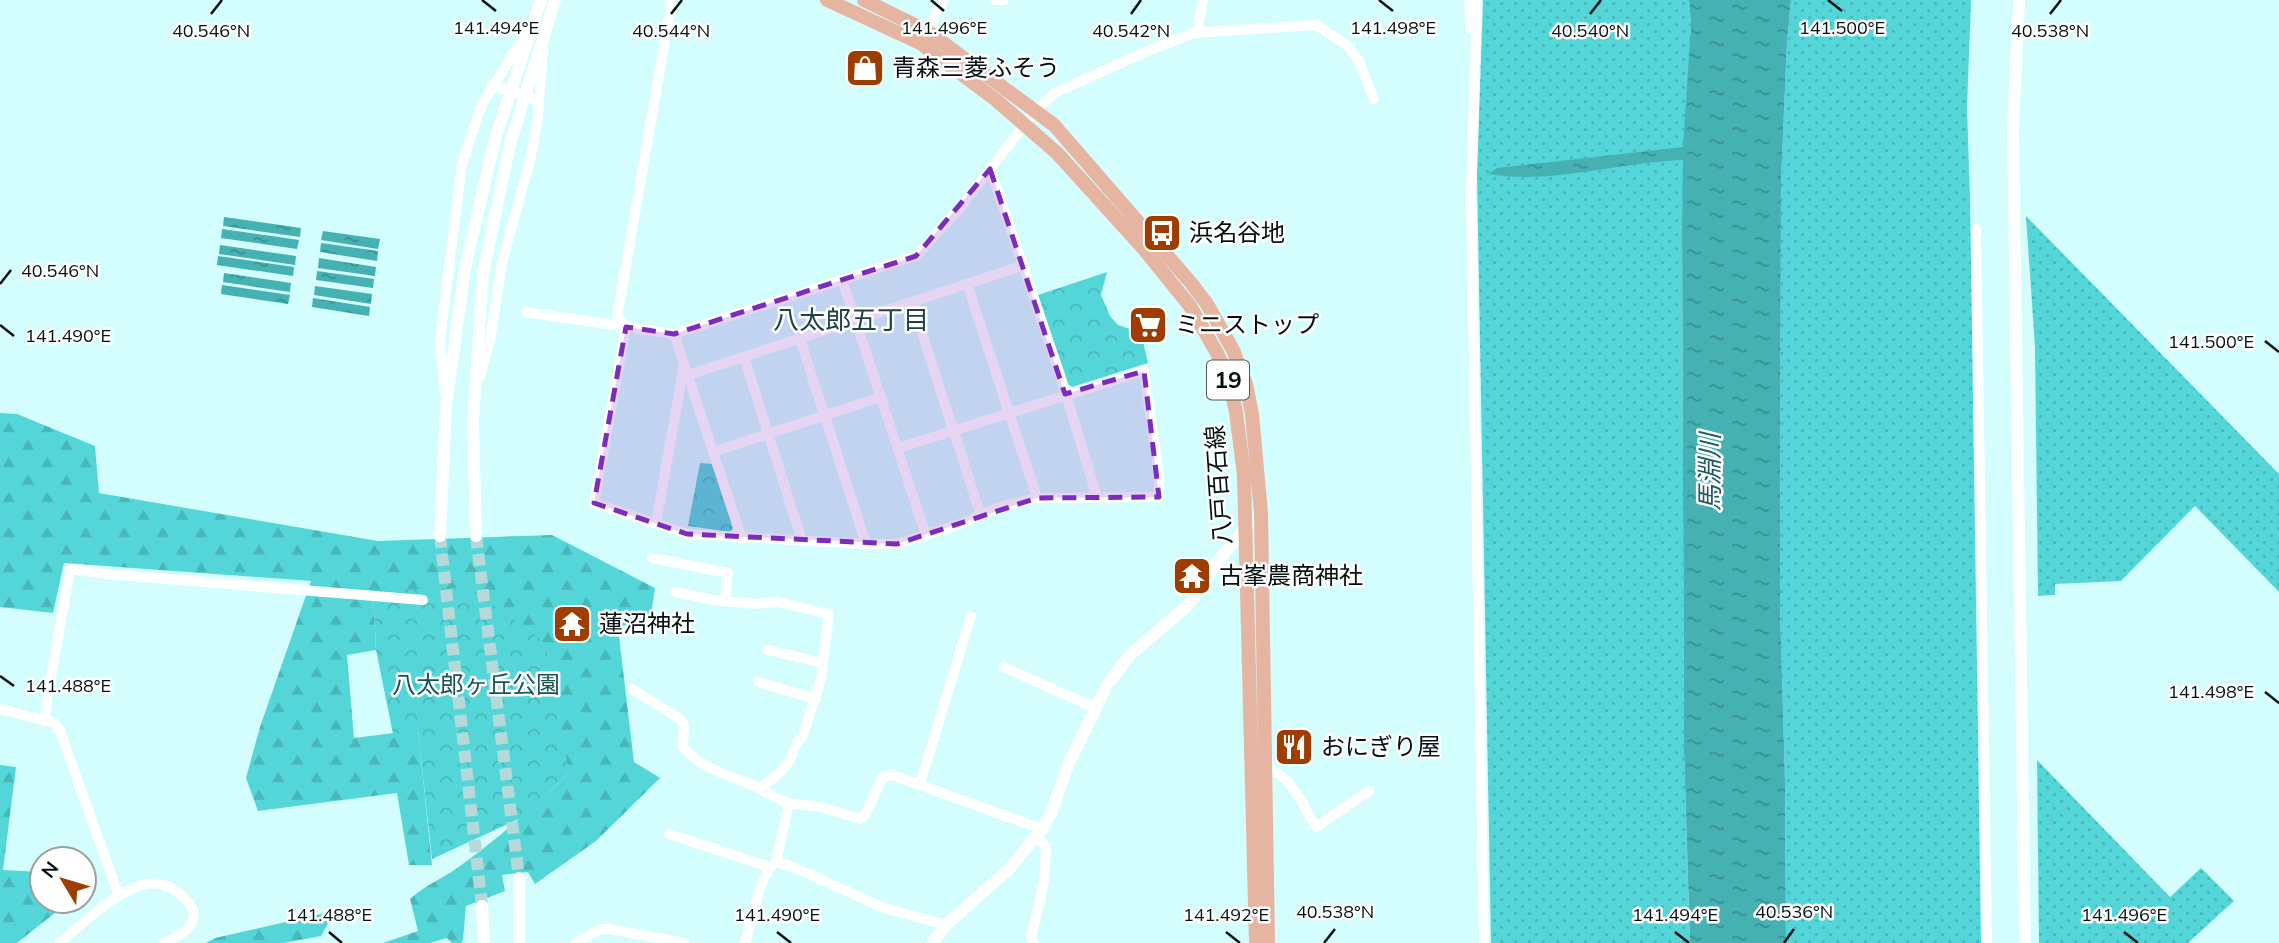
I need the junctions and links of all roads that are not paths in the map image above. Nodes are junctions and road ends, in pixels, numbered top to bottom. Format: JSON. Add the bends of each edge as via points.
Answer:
{"nodes":[{"id":1,"x":541,"y":0,"type":"edge"},
{"id":2,"x":548,"y":0,"type":"edge"},
{"id":3,"x":555,"y":0,"type":"edge"},
{"id":4,"x":671,"y":0,"type":"edge"},
{"id":5,"x":827,"y":0,"type":"edge"},
{"id":6,"x":864,"y":0,"type":"edge"},
{"id":7,"x":944,"y":0,"type":"edge"},
{"id":8,"x":995,"y":0,"type":"edge"},
{"id":9,"x":1004,"y":0,"type":"edge"},
{"id":10,"x":1203,"y":0,"type":"edge"},
{"id":11,"x":1469,"y":0,"type":"edge"},
{"id":12,"x":1477,"y":0,"type":"edge"},
{"id":13,"x":2019,"y":0,"type":"edge"},
{"id":14,"x":1197,"y":32,"type":"junction"},
{"id":15,"x":924,"y":37,"type":"junction"},
{"id":16,"x":1476,"y":50,"type":"junction"},
{"id":17,"x":492,"y":85,"type":"junction"},
{"id":18,"x":1374,"y":99,"type":"dead end"},
{"id":19,"x":539,"y":100,"type":"junction"},
{"id":20,"x":1036,"y":110,"type":"junction"},
{"id":21,"x":1025,"y":123,"type":"junction"},
{"id":22,"x":990,"y":169,"type":"junction"},
{"id":23,"x":1976,"y":229,"type":"dead end"},
{"id":24,"x":1022,"y":266,"type":"junction"},
{"id":25,"x":842,"y":280,"type":"junction"},
{"id":26,"x":967,"y":284,"type":"junction"},
{"id":27,"x":912,"y":302,"type":"junction"},
{"id":28,"x":526,"y":312,"type":"dead end"},
{"id":29,"x":855,"y":321,"type":"junction"},
{"id":30,"x":626,"y":327,"type":"junction"},
{"id":31,"x":674,"y":334,"type":"junction"},
{"id":32,"x":800,"y":339,"type":"junction"},
{"id":33,"x":744,"y":357,"type":"junction"},
{"id":34,"x":686,"y":370,"type":"junction"},
{"id":35,"x":1065,"y":394,"type":"junction"},
{"id":36,"x":474,"y":395,"type":"junction"},
{"id":37,"x":881,"y":397,"type":"junction"},
{"id":38,"x":446,"y":407,"type":"junction"},
{"id":39,"x":1009,"y":412,"type":"junction"},
{"id":40,"x":825,"y":416,"type":"junction"},
{"id":41,"x":954,"y":431,"type":"junction"},
{"id":42,"x":769,"y":434,"type":"junction"},
{"id":43,"x":898,"y":448,"type":"junction"},
{"id":44,"x":713,"y":452,"type":"junction"},
{"id":45,"x":1097,"y":497,"type":"junction"},
{"id":46,"x":1037,"y":498,"type":"junction"},
{"id":47,"x":1261,"y":513,"type":"junction"},
{"id":48,"x":981,"y":516,"type":"junction"},
{"id":49,"x":656,"y":523,"type":"junction"},
{"id":50,"x":1247,"y":526,"type":"junction"},
{"id":51,"x":926,"y":535,"type":"junction"},
{"id":52,"x":440,"y":536,"type":"tunnel mouth"},
{"id":53,"x":476,"y":536,"type":"tunnel mouth"},
{"id":54,"x":742,"y":538,"type":"junction"},
{"id":55,"x":802,"y":541,"type":"junction"},
{"id":56,"x":866,"y":544,"type":"junction"},
{"id":57,"x":652,"y":558,"type":"dead end"},
{"id":58,"x":675,"y":592,"type":"dead end"},
{"id":59,"x":423,"y":600,"type":"dead end"},
{"id":60,"x":725,"y":600,"type":"junction"},
{"id":61,"x":971,"y":616,"type":"dead end"},
{"id":62,"x":768,"y":650,"type":"dead end"},
{"id":63,"x":823,"y":663,"type":"junction"},
{"id":64,"x":1004,"y":667,"type":"dead end"},
{"id":65,"x":758,"y":682,"type":"dead end"},
{"id":66,"x":632,"y":689,"type":"dead end"},
{"id":67,"x":816,"y":699,"type":"junction"},
{"id":68,"x":1095,"y":708,"type":"junction"},
{"id":69,"x":0,"y":709,"type":"edge"},
{"id":70,"x":45,"y":720,"type":"junction"},
{"id":71,"x":1265,"y":770,"type":"junction"},
{"id":72,"x":920,"y":785,"type":"junction"},
{"id":73,"x":758,"y":788,"type":"junction"},
{"id":74,"x":1369,"y":791,"type":"dead end"},
{"id":75,"x":789,"y":803,"type":"junction"},
{"id":76,"x":1039,"y":833,"type":"junction"},
{"id":77,"x":669,"y":834,"type":"dead end"},
{"id":78,"x":773,"y":864,"type":"junction"},
{"id":79,"x":519,"y":878,"type":"tunnel mouth"},
{"id":80,"x":119,"y":895,"type":"junction"},
{"id":81,"x":482,"y":906,"type":"tunnel mouth"},
{"id":82,"x":946,"y":925,"type":"junction"},
{"id":83,"x":59,"y":943,"type":"edge"},
{"id":84,"x":164,"y":943,"type":"edge"},
{"id":85,"x":484,"y":943,"type":"edge"},
{"id":86,"x":519,"y":943,"type":"edge"},
{"id":87,"x":575,"y":943,"type":"edge"},
{"id":88,"x":685,"y":943,"type":"edge"},
{"id":89,"x":745,"y":943,"type":"edge"},
{"id":90,"x":932,"y":943,"type":"edge"},
{"id":91,"x":1034,"y":943,"type":"edge"},
{"id":92,"x":1256,"y":943,"type":"edge"},
{"id":93,"x":1268,"y":943,"type":"edge"},
{"id":94,"x":1484,"y":943,"type":"edge"},
{"id":95,"x":1987,"y":943,"type":"edge"},
{"id":96,"x":2025,"y":943,"type":"edge"}],
"edges":[{"from":1,"to":38,"type":"street","via":[[495,139],[465,268]]},
{"from":2,"to":17,"type":"street"},
{"from":2,"to":19,"type":"street"},
{"from":3,"to":36,"type":"street","via":[[510,144],[484,274]]},
{"from":4,"to":30,"type":"street","via":[[617,317]]},
{"from":5,"to":15,"type":"main road","name":"八戸百石線","number":"19"},
{"from":6,"to":15,"type":"main road","name":"八戸百石線","number":"19"},
{"from":7,"to":15,"type":"street"},
{"from":8,"to":9,"type":"street"},
{"from":10,"to":14,"type":"street"},
{"from":11,"to":16,"type":"street"},
{"from":12,"to":16,"type":"street"},
{"from":13,"to":96,"type":"street","via":[[2013,131]]},
{"from":14,"to":18,"type":"street","via":[[1316,25],[1348,46]]},
{"from":14,"to":20,"type":"street","via":[[1055,93]]},
{"from":15,"to":20,"type":"main road","name":"八戸百石線","number":"19"},
{"from":15,"to":21,"type":"main road","name":"八戸百石線","number":"19"},
{"from":16,"to":94,"type":"street","via":[[1471,193]]},
{"from":17,"to":19,"type":"street"},
{"from":17,"to":38,"type":"street","via":[[469,135],[460,176],[440,341]]},
{"from":19,"to":36,"type":"street","via":[[531,156],[502,263],[491,341]]},
{"from":20,"to":21,"type":"street"},
{"from":20,"to":47,"type":"main road","name":"八戸百石線","number":"19","via":[[1191,283],[1233,349],[1252,414]]},
{"from":21,"to":22,"type":"street"},
{"from":21,"to":50,"type":"main road","name":"八戸百石線","number":"19","via":[[1143,248],[1190,306],[1217,353],[1229,380],[1242,441]]},
{"from":22,"to":24,"type":"street"},
{"from":22,"to":25,"type":"street","via":[[916,256]]},
{"from":23,"to":95,"type":"street"},
{"from":24,"to":26,"type":"street"},
{"from":24,"to":35,"type":"street"},
{"from":25,"to":29,"type":"street"},
{"from":25,"to":31,"type":"street"},
{"from":26,"to":27,"type":"street"},
{"from":26,"to":39,"type":"street"},
{"from":27,"to":29,"type":"street"},
{"from":27,"to":41,"type":"street"},
{"from":28,"to":30,"type":"street"},
{"from":29,"to":32,"type":"street"},
{"from":29,"to":37,"type":"street"},
{"from":30,"to":31,"type":"street"},
{"from":30,"to":49,"type":"street","via":[[594,503]]},
{"from":31,"to":34,"type":"street"},
{"from":32,"to":33,"type":"street"},
{"from":32,"to":40,"type":"street"},
{"from":33,"to":34,"type":"street"},
{"from":33,"to":42,"type":"street"},
{"from":34,"to":44,"type":"street"},
{"from":34,"to":49,"type":"street"},
{"from":35,"to":39,"type":"street"},
{"from":35,"to":45,"type":"street"},
{"from":35,"to":45,"type":"street","via":[[1144,371],[1159,497]]},
{"from":36,"to":53,"type":"street"},
{"from":37,"to":40,"type":"street"},
{"from":37,"to":43,"type":"street"},
{"from":38,"to":52,"type":"street"},
{"from":39,"to":41,"type":"street"},
{"from":39,"to":46,"type":"street"},
{"from":40,"to":42,"type":"street"},
{"from":40,"to":56,"type":"street"},
{"from":41,"to":43,"type":"street"},
{"from":41,"to":48,"type":"street"},
{"from":42,"to":44,"type":"street"},
{"from":42,"to":55,"type":"street"},
{"from":43,"to":51,"type":"street"},
{"from":44,"to":54,"type":"street"},
{"from":45,"to":46,"type":"street"},
{"from":46,"to":48,"type":"street"},
{"from":47,"to":50,"type":"street"},
{"from":47,"to":71,"type":"main road","name":"八戸百石線","number":"19"},
{"from":48,"to":51,"type":"street"},
{"from":49,"to":54,"type":"street","via":[[687,534]]},
{"from":50,"to":68,"type":"street","via":[[1190,603],[1129,656]]},
{"from":50,"to":92,"type":"main road","name":"八戸百石線","number":"19"},
{"from":51,"to":56,"type":"street","via":[[898,544]]},
{"from":54,"to":55,"type":"street"},
{"from":55,"to":56,"type":"street"},
{"from":57,"to":60,"type":"street","via":[[728,573]]},
{"from":58,"to":60,"type":"street"},
{"from":59,"to":70,"type":"street","via":[[70,569]]},
{"from":60,"to":63,"type":"street","via":[[778,602],[829,614]]},
{"from":61,"to":72,"type":"street"},
{"from":62,"to":63,"type":"street"},
{"from":63,"to":67,"type":"street"},
{"from":64,"to":68,"type":"street"},
{"from":65,"to":67,"type":"street"},
{"from":66,"to":73,"type":"street","via":[[680,719],[683,747],[689,754]]},
{"from":67,"to":73,"type":"street","via":[[791,757],[780,773]]},
{"from":68,"to":76,"type":"street"},
{"from":69,"to":70,"type":"street"},
{"from":70,"to":80,"type":"street","via":[[55,723],[60,732]]},
{"from":71,"to":74,"type":"street","via":[[1288,782],[1316,827]]},
{"from":71,"to":93,"type":"main road","name":"八戸百石線","number":"19"},
{"from":72,"to":75,"type":"street","via":[[892,775],[883,777],[860,819]]},
{"from":72,"to":76,"type":"street"},
{"from":73,"to":75,"type":"street"},
{"from":75,"to":78,"type":"street"},
{"from":76,"to":82,"type":"street","via":[[1009,869]]},
{"from":76,"to":91,"type":"street","via":[[1046,847],[1044,882],[1031,937]]},
{"from":77,"to":78,"type":"street"},
{"from":78,"to":82,"type":"street","via":[[884,908]]},
{"from":78,"to":89,"type":"street"},
{"from":79,"to":86,"type":"street"},
{"from":80,"to":83,"type":"street"},
{"from":80,"to":84,"type":"street","via":[[159,883],[179,893],[193,920],[184,932]]},
{"from":81,"to":85,"type":"street"},
{"from":82,"to":90,"type":"street"},
{"from":87,"to":88,"type":"street","via":[[609,929]]}]}
